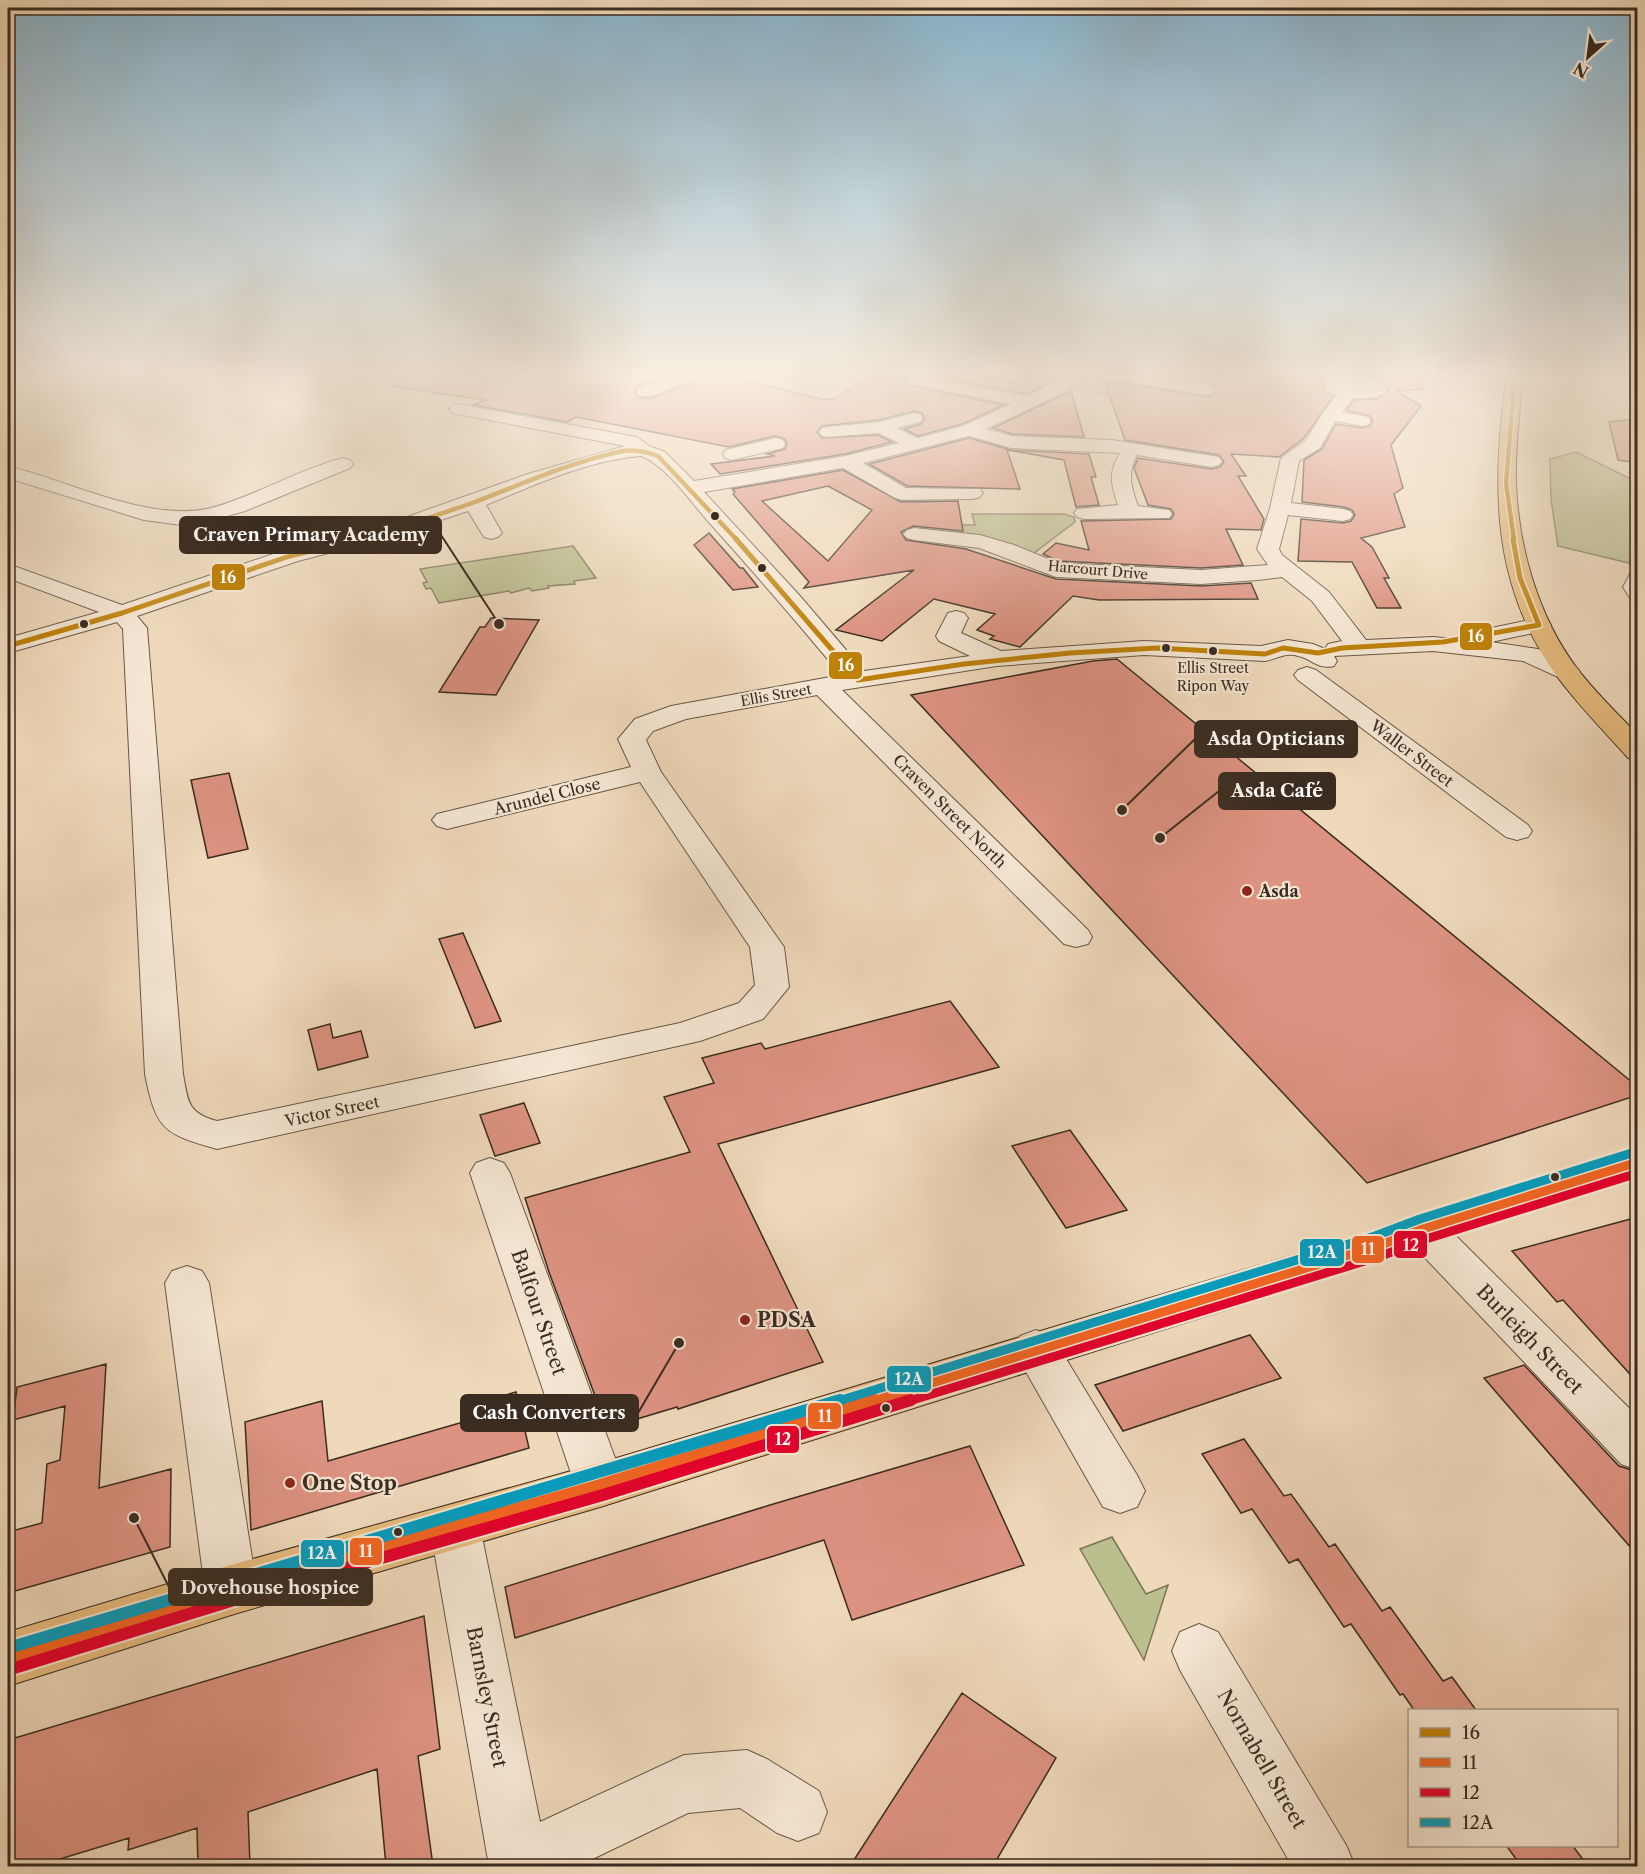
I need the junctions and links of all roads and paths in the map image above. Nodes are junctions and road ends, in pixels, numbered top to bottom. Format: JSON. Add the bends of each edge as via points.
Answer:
{"nodes":[{"id":1,"x":592,"y":460,"type":"edge"},
{"id":2,"x":662,"y":460,"type":"edge"},
{"id":3,"x":775,"y":460,"type":"edge"},
{"id":4,"x":852,"y":460,"type":"edge"},
{"id":5,"x":1123,"y":460,"type":"edge"},
{"id":6,"x":1209,"y":460,"type":"edge"},
{"id":7,"x":1290,"y":460,"type":"edge"},
{"id":8,"x":1508,"y":460,"type":"edge"},
{"id":9,"x":1212,"y":461,"type":"dead end"},
{"id":10,"x":846,"y":462,"type":"junction"},
{"id":11,"x":343,"y":464,"type":"dead end"},
{"id":12,"x":8,"y":472,"type":"edge"},
{"id":13,"x":786,"y":474,"type":"junction"},
{"id":14,"x":690,"y":488,"type":"junction"},
{"id":15,"x":977,"y":491,"type":"dead end"},
{"id":16,"x":474,"y":502,"type":"junction"},
{"id":17,"x":1280,"y":508,"type":"junction"},
{"id":18,"x":1130,"y":512,"type":"junction"},
{"id":19,"x":1084,"y":513,"type":"dead end"},
{"id":20,"x":1162,"y":514,"type":"dead end"},
{"id":21,"x":1344,"y":516,"type":"dead end"},
{"id":22,"x":491,"y":533,"type":"dead end"},
{"id":23,"x":914,"y":534,"type":"dead end"},
{"id":24,"x":1287,"y":569,"type":"junction"},
{"id":25,"x":8,"y":571,"type":"edge"},
{"id":26,"x":1638,"y":579,"type":"edge"},
{"id":27,"x":1638,"y":593,"type":"edge"},
{"id":28,"x":122,"y":613,"type":"junction"},
{"id":29,"x":956,"y":618,"type":"dead end"},
{"id":30,"x":1539,"y":625,"type":"junction"},
{"id":31,"x":1432,"y":644,"type":"junction"},
{"id":32,"x":8,"y":646,"type":"edge"},
{"id":33,"x":1330,"y":657,"type":"junction"},
{"id":34,"x":997,"y":659,"type":"junction"},
{"id":35,"x":1567,"y":672,"type":"junction"},
{"id":36,"x":858,"y":680,"type":"junction"},
{"id":37,"x":823,"y":686,"type":"junction"},
{"id":38,"x":1638,"y":752,"type":"edge"},
{"id":39,"x":647,"y":772,"type":"junction"},
{"id":40,"x":670,"y":804,"type":"joint"},
{"id":41,"x":447,"y":820,"type":"dead end"},
{"id":42,"x":1517,"y":831,"type":"dead end"},
{"id":43,"x":1076,"y":937,"type":"dead end"},
{"id":44,"x":1638,"y":1146,"type":"edge"},
{"id":45,"x":1638,"y":1162,"type":"edge"},
{"id":46,"x":490,"y":1173,"type":"dead end"},
{"id":47,"x":1584,"y":1179,"type":"junction"},
{"id":48,"x":1423,"y":1229,"type":"junction"},
{"id":49,"x":187,"y":1283,"type":"dead end"},
{"id":50,"x":1035,"y":1349,"type":"junction"},
{"id":51,"x":1638,"y":1449,"type":"edge"},
{"id":52,"x":600,"y":1485,"type":"junction"},
{"id":53,"x":1120,"y":1491,"type":"dead end"},
{"id":54,"x":455,"y":1527,"type":"junction"},
{"id":55,"x":231,"y":1590,"type":"junction"},
{"id":56,"x":1199,"y":1651,"type":"dead end"},
{"id":57,"x":8,"y":1659,"type":"edge"},
{"id":58,"x":798,"y":1812,"type":"dead end"},
{"id":59,"x":519,"y":1865,"type":"edge"},
{"id":60,"x":1325,"y":1866,"type":"edge"}],
"edges":[{"from":1,"to":16,"type":"street"},
{"from":2,"to":14,"type":"street"},
{"from":3,"to":13,"type":"street"},
{"from":4,"to":10,"type":"street"},
{"from":5,"to":18,"type":"street","via":[[1119,480]]},
{"from":6,"to":9,"type":"street"},
{"from":7,"to":17,"type":"street"},
{"from":8,"to":30,"type":"highway","via":[[1508,508],[1520,578]]},
{"from":10,"to":13,"type":"street"},
{"from":10,"to":15,"type":"street","via":[[902,494]]},
{"from":11,"to":12,"type":"street","via":[[238,507],[181,519],[151,516]]},
{"from":13,"to":14,"type":"street"},
{"from":14,"to":36,"type":"street"},
{"from":16,"to":22,"type":"street"},
{"from":16,"to":28,"type":"street","via":[[383,533],[290,556]]},
{"from":17,"to":21,"type":"street"},
{"from":17,"to":24,"type":"street","via":[[1268,549]]},
{"from":18,"to":19,"type":"street"},
{"from":18,"to":20,"type":"street"},
{"from":23,"to":24,"type":"street","name":"Harcourt Drive","via":[[988,543],[1056,570],[1254,576]]},
{"from":24,"to":33,"type":"street","via":[[1321,597],[1331,614]]},
{"from":25,"to":28,"type":"street"},
{"from":26,"to":27,"type":"street","via":[[1634,587]]},
{"from":28,"to":32,"type":"street"},
{"from":28,"to":40,"type":"street","name":"Victor Street","via":[[135,628],[139,669],[164,1074],[171,1111],[187,1128],[217,1136],[687,1034],[751,1011],[772,987],[767,947]]},
{"from":29,"to":34,"type":"street","via":[[948,636]]},
{"from":30,"to":31,"type":"street"},
{"from":30,"to":35,"type":"highway"},
{"from":31,"to":33,"type":"street"},
{"from":31,"to":35,"type":"street","via":[[1529,654]]},
{"from":33,"to":34,"type":"street","name":"Ellis Street","via":[[1289,674],[1270,661],[1219,651],[1144,648]]},
{"from":33,"to":42,"type":"street","name":"Waller Street"},
{"from":34,"to":36,"type":"street","name":"Ellis Street"},
{"from":35,"to":38,"type":"highway"},
{"from":36,"to":37,"type":"street","name":"Ellis Street"},
{"from":37,"to":39,"type":"street","name":"Ellis Street","via":[[680,712],[644,725],[632,739]]},
{"from":37,"to":43,"type":"street","name":"Craven Street North"},
{"from":39,"to":40,"type":"street","name":"Ellis Street"},
{"from":39,"to":41,"type":"street","name":"Arundel Close"},
{"from":44,"to":47,"type":"highway"},
{"from":45,"to":47,"type":"highway"},
{"from":46,"to":52,"type":"street","name":"Balfour Street"},
{"from":47,"to":48,"type":"highway"},
{"from":48,"to":50,"type":"highway"},
{"from":48,"to":51,"type":"street","name":"Burleigh Street"},
{"from":49,"to":55,"type":"street"},
{"from":50,"to":52,"type":"highway"},
{"from":50,"to":53,"type":"street"},
{"from":52,"to":54,"type":"highway"},
{"from":54,"to":55,"type":"highway"},
{"from":54,"to":59,"type":"street","name":"Barnsley Street"},
{"from":55,"to":57,"type":"highway"},
{"from":56,"to":60,"type":"street","name":"Nornabell Street"},
{"from":58,"to":59,"type":"street","via":[[747,1779],[684,1784]]}]}
